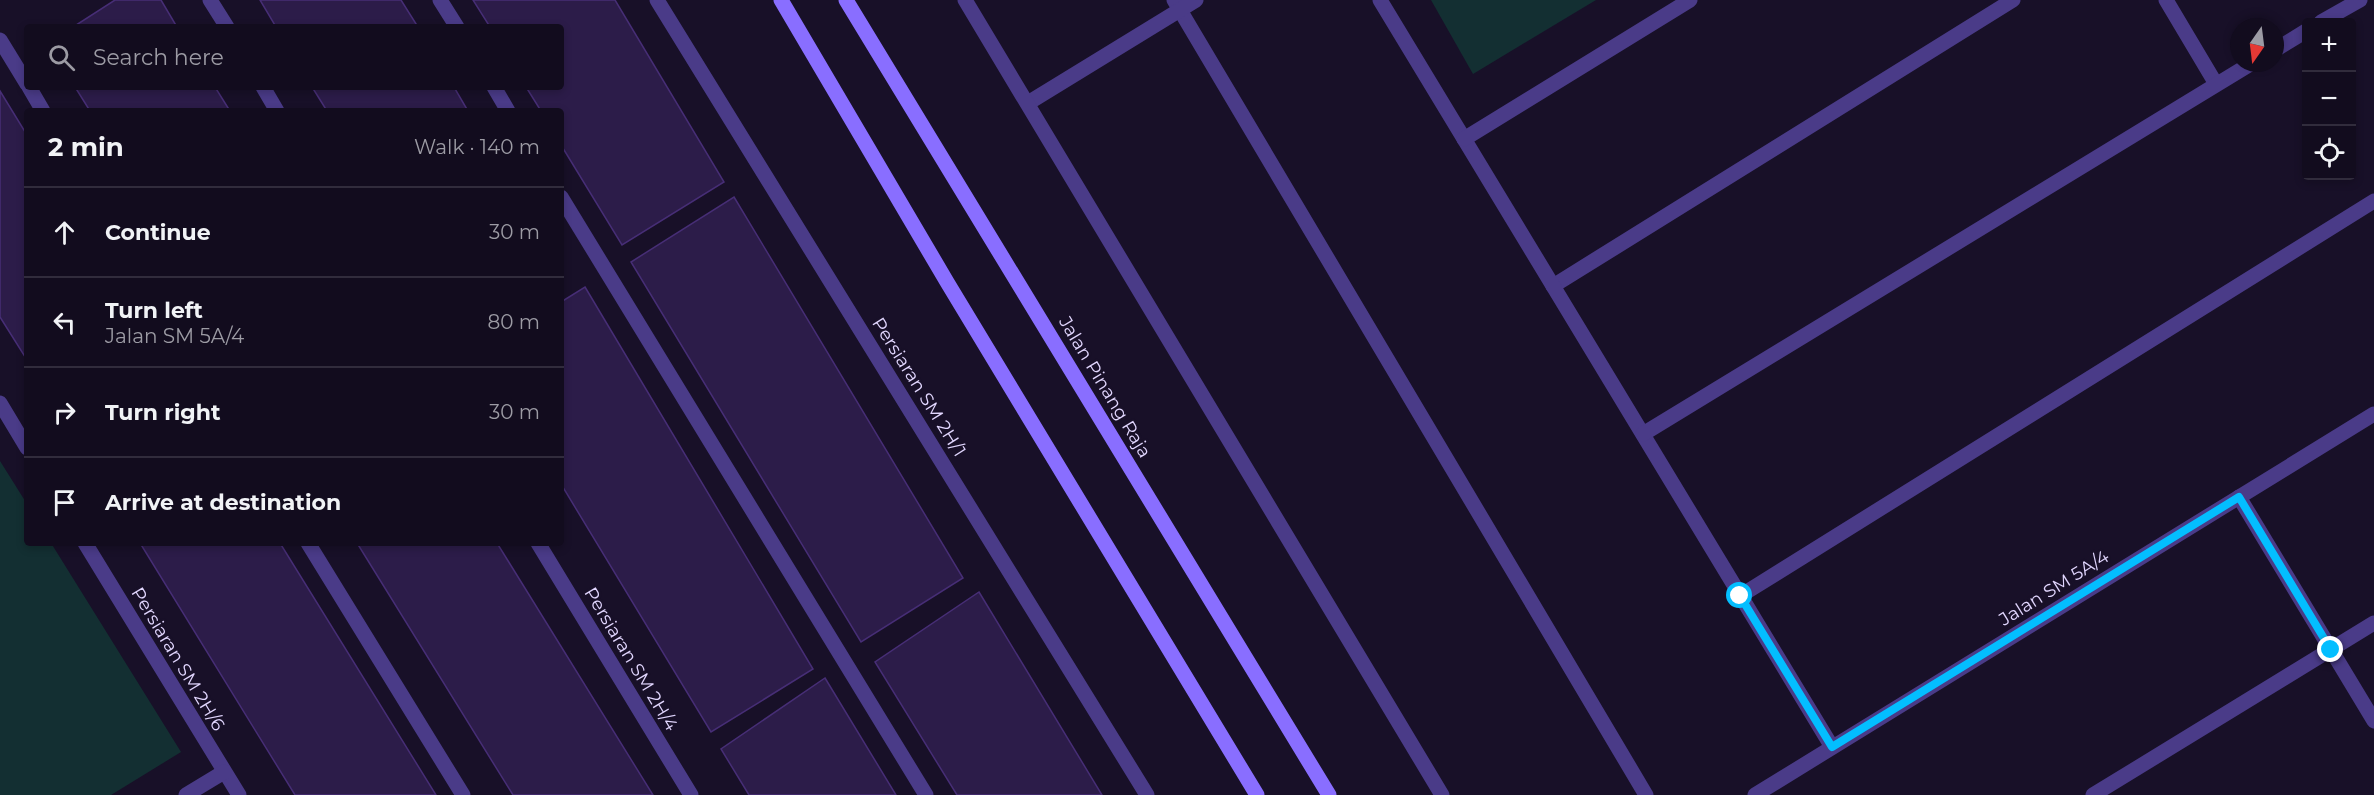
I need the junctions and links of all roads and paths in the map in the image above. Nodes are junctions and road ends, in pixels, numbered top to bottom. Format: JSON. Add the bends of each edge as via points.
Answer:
{"nodes":[{"id":1,"x":210,"y":0,"type":"edge"},
{"id":2,"x":440,"y":0,"type":"edge"},
{"id":3,"x":657,"y":0,"type":"edge"},
{"id":4,"x":781,"y":0,"type":"edge"},
{"id":5,"x":846,"y":0,"type":"edge"},
{"id":6,"x":965,"y":0,"type":"edge"},
{"id":7,"x":1196,"y":0,"type":"edge"},
{"id":8,"x":1380,"y":0,"type":"edge"},
{"id":9,"x":1690,"y":0,"type":"edge"},
{"id":10,"x":2013,"y":0,"type":"edge"},
{"id":11,"x":2166,"y":0,"type":"edge"},
{"id":12,"x":2360,"y":0,"type":"edge"},
{"id":13,"x":1177,"y":5,"type":"edge"},
{"id":14,"x":2328,"y":18,"type":"edge"},
{"id":15,"x":225,"y":24,"type":"edge"},
{"id":16,"x":455,"y":24,"type":"edge"},
{"id":17,"x":2302,"y":34,"type":"edge"},
{"id":18,"x":0,"y":40,"type":"edge"},
{"id":19,"x":2284,"y":45,"type":"edge"},
{"id":20,"x":2237,"y":72,"type":"edge"},
{"id":21,"x":24,"y":79,"type":"edge"},
{"id":22,"x":2216,"y":84,"type":"junction"},
{"id":23,"x":30,"y":90,"type":"edge"},
{"id":24,"x":265,"y":90,"type":"edge"},
{"id":25,"x":496,"y":90,"type":"edge"},
{"id":26,"x":1028,"y":103,"type":"junction"},
{"id":27,"x":41,"y":108,"type":"edge"},
{"id":28,"x":276,"y":108,"type":"edge"},
{"id":29,"x":506,"y":108,"type":"edge"},
{"id":30,"x":1464,"y":139,"type":"junction"},
{"id":31,"x":2374,"y":201,"type":"edge"},
{"id":32,"x":564,"y":202,"type":"edge"},
{"id":33,"x":1553,"y":286,"type":"junction"},
{"id":34,"x":0,"y":403,"type":"edge"},
{"id":35,"x":2374,"y":414,"type":"edge"},
{"id":36,"x":1643,"y":434,"type":"junction"},
{"id":37,"x":24,"y":443,"type":"edge"},
{"id":38,"x":2239,"y":497,"type":"junction"},
{"id":39,"x":87,"y":546,"type":"edge"},
{"id":40,"x":310,"y":546,"type":"edge"},
{"id":41,"x":540,"y":546,"type":"edge"},
{"id":42,"x":1740,"y":596,"type":"junction"},
{"id":43,"x":2374,"y":623,"type":"edge"},
{"id":44,"x":2331,"y":650,"type":"junction"},
{"id":45,"x":2374,"y":721,"type":"edge"},
{"id":46,"x":1832,"y":747,"type":"junction"},
{"id":47,"x":224,"y":772,"type":"junction"},
{"id":48,"x":186,"y":795,"type":"edge"},
{"id":49,"x":239,"y":795,"type":"edge"},
{"id":50,"x":463,"y":795,"type":"edge"},
{"id":51,"x":691,"y":795,"type":"edge"},
{"id":52,"x":926,"y":795,"type":"edge"},
{"id":53,"x":1147,"y":795,"type":"edge"},
{"id":54,"x":1257,"y":795,"type":"edge"},
{"id":55,"x":1329,"y":795,"type":"edge"},
{"id":56,"x":1442,"y":795,"type":"edge"},
{"id":57,"x":1646,"y":795,"type":"edge"},
{"id":58,"x":1755,"y":795,"type":"edge"},
{"id":59,"x":2093,"y":795,"type":"edge"}],
"edges":[{"from":1,"to":15,"type":"street"},
{"from":2,"to":16,"type":"street"},
{"from":3,"to":53,"type":"street","name":"Persiaran SM 2H/1"},
{"from":4,"to":54,"type":"main road"},
{"from":5,"to":55,"type":"main road","name":"Jalan Pinang Raja"},
{"from":6,"to":26,"type":"street"},
{"from":7,"to":13,"type":"street"},
{"from":8,"to":30,"type":"street"},
{"from":9,"to":30,"type":"street"},
{"from":10,"to":33,"type":"street"},
{"from":11,"to":22,"type":"street"},
{"from":12,"to":14,"type":"street"},
{"from":13,"to":26,"type":"street"},
{"from":13,"to":57,"type":"street"},
{"from":17,"to":19,"type":"street"},
{"from":18,"to":21,"type":"street"},
{"from":20,"to":22,"type":"street"},
{"from":22,"to":36,"type":"street"},
{"from":23,"to":27,"type":"street"},
{"from":24,"to":28,"type":"street"},
{"from":25,"to":29,"type":"street"},
{"from":26,"to":56,"type":"street"},
{"from":30,"to":33,"type":"street"},
{"from":31,"to":42,"type":"street"},
{"from":32,"to":52,"type":"street"},
{"from":33,"to":36,"type":"street"},
{"from":34,"to":37,"type":"street"},
{"from":35,"to":38,"type":"street","name":"Jalan SM 5A/4"},
{"from":36,"to":42,"type":"street"},
{"from":38,"to":44,"type":"street"},
{"from":38,"to":46,"type":"street","name":"Jalan SM 5A/4"},
{"from":39,"to":47,"type":"street","name":"Persiaran SM 2H/6"},
{"from":40,"to":50,"type":"street"},
{"from":41,"to":51,"type":"street","name":"Persiaran SM 2H/4"},
{"from":42,"to":46,"type":"street"},
{"from":43,"to":44,"type":"street"},
{"from":44,"to":45,"type":"street"},
{"from":44,"to":59,"type":"street"},
{"from":46,"to":58,"type":"street","name":"Jalan SM 5A/4"},
{"from":47,"to":48,"type":"street"},
{"from":47,"to":49,"type":"street","name":"Persiaran SM 2H/6"}]}
